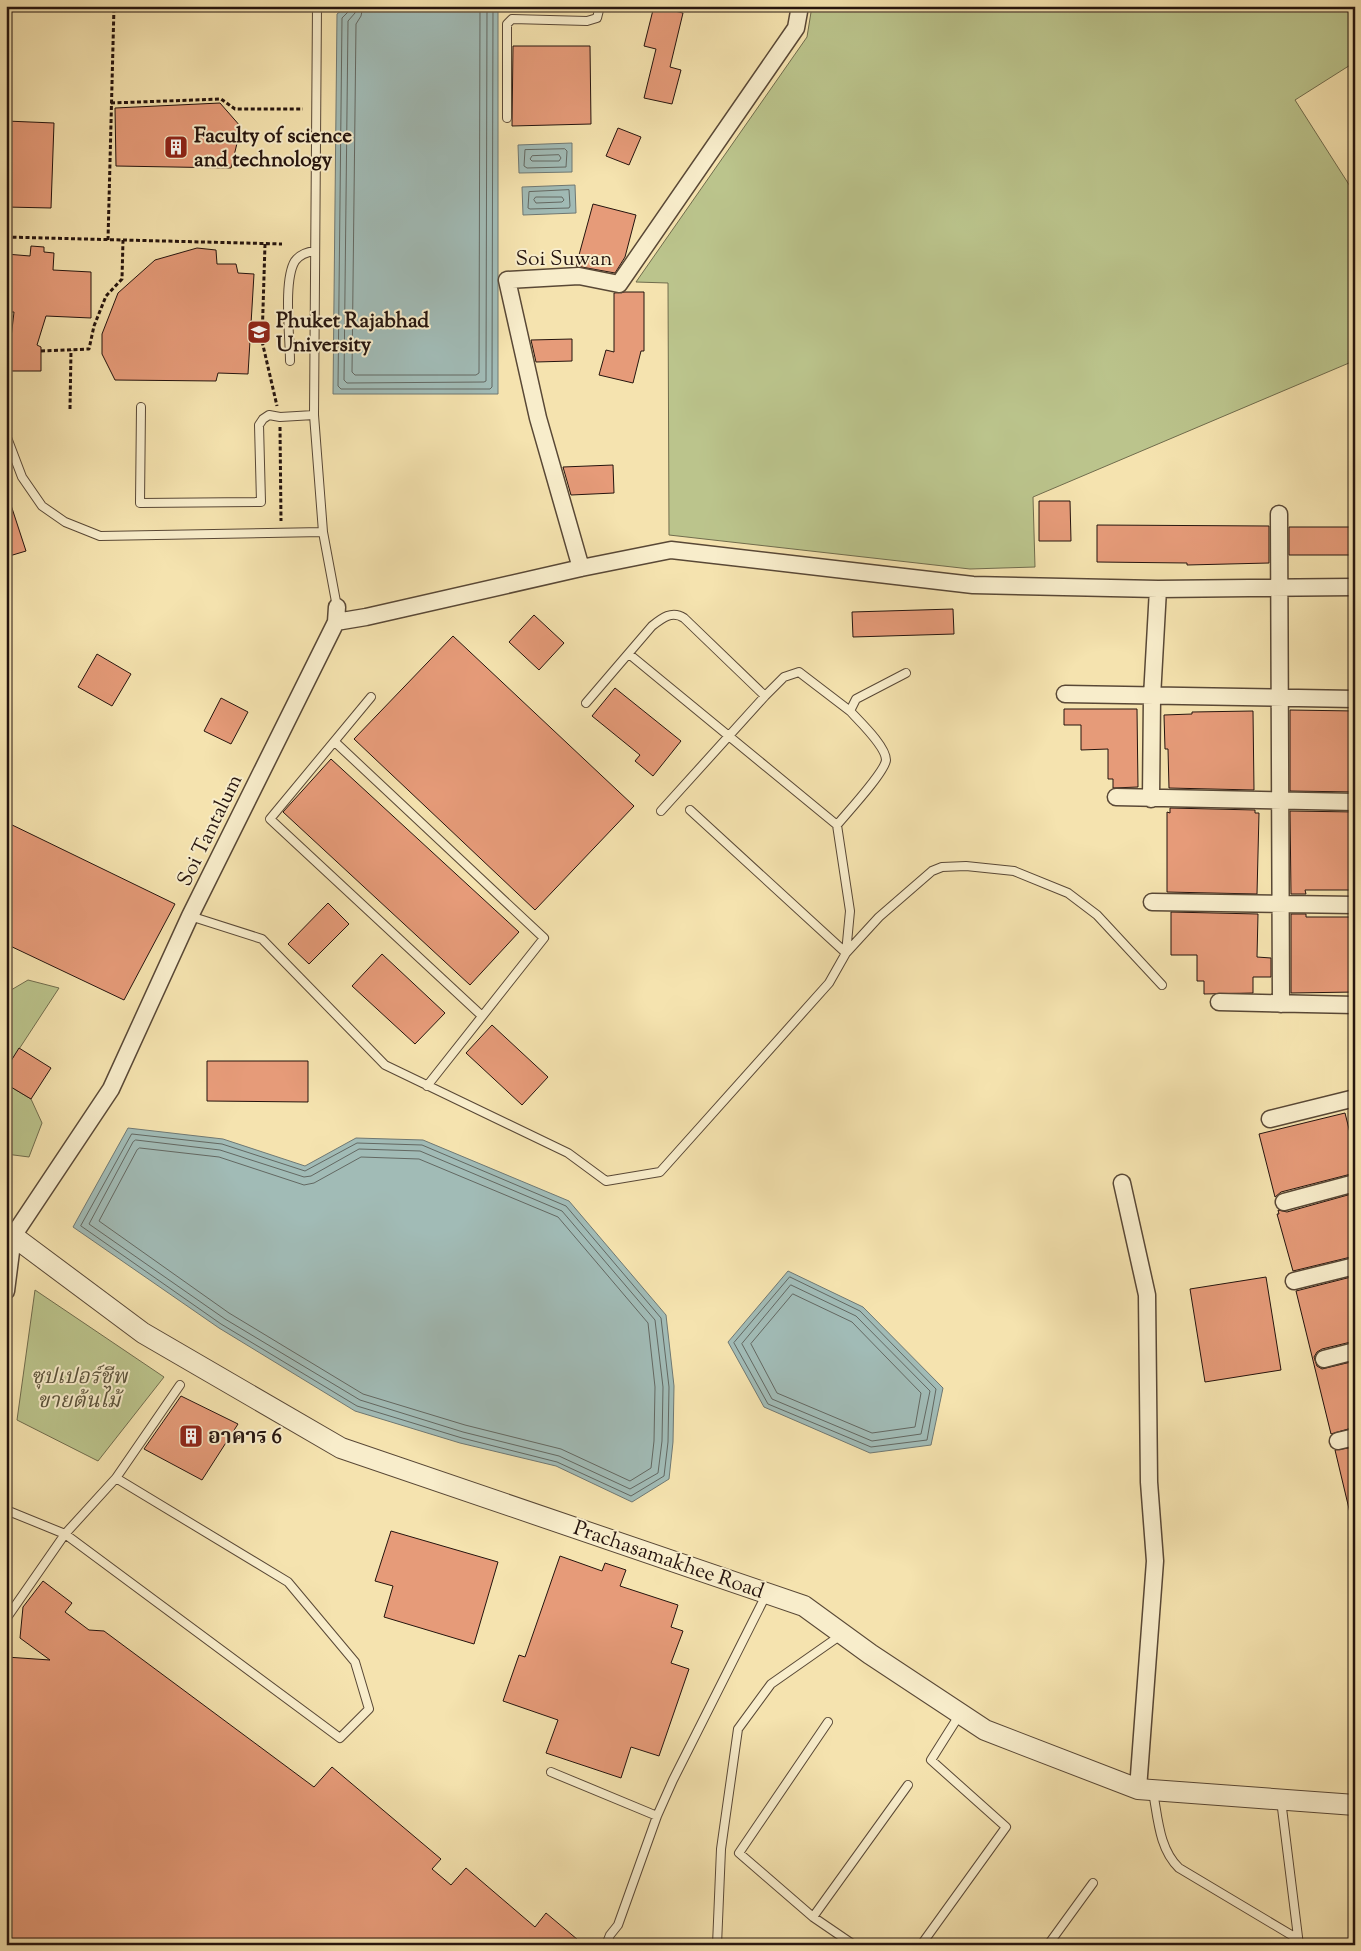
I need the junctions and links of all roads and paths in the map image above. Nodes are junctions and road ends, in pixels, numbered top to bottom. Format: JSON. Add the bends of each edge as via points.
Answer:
{"nodes":[{"id":1,"x":114,"y":6,"type":"edge"},
{"id":2,"x":318,"y":6,"type":"edge"},
{"id":3,"x":600,"y":6,"type":"edge"},
{"id":4,"x":800,"y":6,"type":"edge"},
{"id":5,"x":111,"y":103,"type":"junction"},
{"id":6,"x":303,"y":109,"type":"dead end"},
{"id":7,"x":507,"y":118,"type":"dead end"},
{"id":8,"x":6,"y":237,"type":"edge"},
{"id":9,"x":108,"y":240,"type":"junction"},
{"id":10,"x":124,"y":240,"type":"junction"},
{"id":11,"x":265,"y":244,"type":"junction"},
{"id":12,"x":282,"y":244,"type":"dead end"},
{"id":13,"x":315,"y":251,"type":"junction"},
{"id":14,"x":71,"y":350,"type":"junction"},
{"id":15,"x":41,"y":351,"type":"dead end"},
{"id":16,"x":290,"y":361,"type":"dead end"},
{"id":17,"x":141,"y":408,"type":"dead end"},
{"id":18,"x":70,"y":409,"type":"dead end"},
{"id":19,"x":314,"y":414,"type":"junction"},
{"id":20,"x":280,"y":417,"type":"junction"},
{"id":21,"x":6,"y":435,"type":"edge"},
{"id":22,"x":1280,"y":514,"type":"dead end"},
{"id":23,"x":281,"y":524,"type":"dead end"},
{"id":24,"x":323,"y":532,"type":"junction"},
{"id":25,"x":581,"y":568,"type":"junction"},
{"id":26,"x":1278,"y":587,"type":"junction"},
{"id":27,"x":1158,"y":588,"type":"junction"},
{"id":28,"x":1355,"y":588,"type":"edge"},
{"id":29,"x":336,"y":614,"type":"junction"},
{"id":30,"x":629,"y":654,"type":"junction"},
{"id":31,"x":906,"y":674,"type":"dead end"},
{"id":32,"x":1065,"y":694,"type":"dead end"},
{"id":33,"x":765,"y":696,"type":"junction"},
{"id":34,"x":371,"y":697,"type":"dead end"},
{"id":35,"x":1152,"y":697,"type":"junction"},
{"id":36,"x":1279,"y":699,"type":"junction"},
{"id":37,"x":1355,"y":699,"type":"edge"},
{"id":38,"x":586,"y":703,"type":"dead end"},
{"id":39,"x":850,"y":710,"type":"junction"},
{"id":40,"x":730,"y":736,"type":"junction"},
{"id":41,"x":335,"y":742,"type":"junction"},
{"id":42,"x":1116,"y":798,"type":"dead end"},
{"id":43,"x":1151,"y":799,"type":"junction"},
{"id":44,"x":1280,"y":801,"type":"junction"},
{"id":45,"x":1355,"y":802,"type":"edge"},
{"id":46,"x":690,"y":810,"type":"dead end"},
{"id":47,"x":661,"y":811,"type":"dead end"},
{"id":48,"x":837,"y":825,"type":"junction"},
{"id":49,"x":1152,"y":902,"type":"dead end"},
{"id":50,"x":1280,"y":904,"type":"junction"},
{"id":51,"x":1355,"y":905,"type":"edge"},
{"id":52,"x":190,"y":916,"type":"junction"},
{"id":53,"x":846,"y":953,"type":"junction"},
{"id":54,"x":1162,"y":985,"type":"dead end"},
{"id":55,"x":1220,"y":1002,"type":"dead end"},
{"id":56,"x":1281,"y":1004,"type":"junction"},
{"id":57,"x":1355,"y":1005,"type":"edge"},
{"id":58,"x":482,"y":1016,"type":"junction"},
{"id":59,"x":427,"y":1086,"type":"junction"},
{"id":60,"x":1355,"y":1098,"type":"edge"},
{"id":61,"x":1270,"y":1119,"type":"dead end"},
{"id":62,"x":1122,"y":1183,"type":"dead end"},
{"id":63,"x":1355,"y":1183,"type":"edge"},
{"id":64,"x":1284,"y":1202,"type":"dead end"},
{"id":65,"x":10,"y":1236,"type":"edge"},
{"id":66,"x":1355,"y":1266,"type":"edge"},
{"id":67,"x":1294,"y":1281,"type":"dead end"},
{"id":68,"x":6,"y":1291,"type":"edge"},
{"id":69,"x":1355,"y":1351,"type":"edge"},
{"id":70,"x":1324,"y":1359,"type":"dead end"},
{"id":71,"x":180,"y":1385,"type":"dead end"},
{"id":72,"x":1355,"y":1437,"type":"edge"},
{"id":73,"x":1338,"y":1441,"type":"dead end"},
{"id":74,"x":116,"y":1478,"type":"junction"},
{"id":75,"x":6,"y":1510,"type":"edge"},
{"id":76,"x":65,"y":1534,"type":"junction"},
{"id":77,"x":767,"y":1593,"type":"junction"},
{"id":78,"x":6,"y":1620,"type":"edge"},
{"id":79,"x":843,"y":1634,"type":"junction"},
{"id":80,"x":960,"y":1714,"type":"junction"},
{"id":81,"x":828,"y":1722,"type":"dead end"},
{"id":82,"x":551,"y":1772,"type":"dead end"},
{"id":83,"x":908,"y":1785,"type":"dead end"},
{"id":84,"x":1146,"y":1790,"type":"junction"},
{"id":85,"x":1280,"y":1800,"type":"junction"},
{"id":86,"x":1355,"y":1805,"type":"edge"},
{"id":87,"x":658,"y":1816,"type":"junction"},
{"id":88,"x":1093,"y":1884,"type":"dead end"},
{"id":89,"x":813,"y":1917,"type":"junction"},
{"id":90,"x":1298,"y":1942,"type":"edge"},
{"id":91,"x":606,"y":1945,"type":"edge"},
{"id":92,"x":717,"y":1945,"type":"edge"},
{"id":93,"x":854,"y":1945,"type":"edge"},
{"id":94,"x":921,"y":1945,"type":"edge"},
{"id":95,"x":1048,"y":1945,"type":"edge"}],
"edges":[{"from":1,"to":5,"type":"path"},
{"from":2,"to":13,"type":"lane"},
{"from":3,"to":7,"type":"lane","via":[[597,18],[586,21],[512,19],[507,24]]},
{"from":4,"to":25,"type":"street","name":"Soi Suwan","via":[[796,28],[619,284],[579,276],[507,280],[538,418]]},
{"from":5,"to":6,"type":"path","via":[[221,99],[234,109]]},
{"from":5,"to":9,"type":"path"},
{"from":8,"to":9,"type":"path"},
{"from":9,"to":10,"type":"path"},
{"from":10,"to":11,"type":"path"},
{"from":10,"to":14,"type":"path","via":[[122,279],[106,296],[89,349]]},
{"from":11,"to":12,"type":"path"},
{"from":11,"to":20,"type":"path","via":[[262,341]]},
{"from":13,"to":16,"type":"lane","via":[[296,259],[290,274]]},
{"from":13,"to":19,"type":"lane"},
{"from":14,"to":15,"type":"path"},
{"from":14,"to":18,"type":"path"},
{"from":17,"to":20,"type":"lane","via":[[140,503],[261,502],[259,425],[269,415]]},
{"from":19,"to":20,"type":"lane"},
{"from":19,"to":24,"type":"lane"},
{"from":20,"to":23,"type":"path"},
{"from":21,"to":24,"type":"lane","via":[[22,477],[42,506],[65,522],[100,536]]},
{"from":22,"to":26,"type":"street"},
{"from":24,"to":29,"type":"lane"},
{"from":25,"to":27,"type":"street","via":[[672,550],[973,585]]},
{"from":25,"to":29,"type":"street","via":[[366,617]]},
{"from":26,"to":27,"type":"street"},
{"from":26,"to":28,"type":"street"},
{"from":26,"to":36,"type":"street"},
{"from":27,"to":35,"type":"street"},
{"from":29,"to":52,"type":"street","name":"Soi Tantalum"},
{"from":30,"to":33,"type":"lane","via":[[652,626],[663,618],[678,614]]},
{"from":30,"to":38,"type":"lane"},
{"from":30,"to":40,"type":"lane"},
{"from":31,"to":39,"type":"lane","via":[[856,699]]},
{"from":32,"to":35,"type":"street"},
{"from":33,"to":39,"type":"lane","via":[[784,677],[799,672]]},
{"from":33,"to":40,"type":"lane"},
{"from":34,"to":41,"type":"lane"},
{"from":35,"to":36,"type":"street"},
{"from":35,"to":43,"type":"street"},
{"from":36,"to":37,"type":"street"},
{"from":36,"to":44,"type":"street"},
{"from":39,"to":48,"type":"lane","via":[[882,748],[886,760],[881,772]]},
{"from":40,"to":47,"type":"lane"},
{"from":40,"to":48,"type":"lane"},
{"from":41,"to":58,"type":"lane","via":[[544,938]]},
{"from":41,"to":58,"type":"lane","via":[[270,818]]},
{"from":42,"to":43,"type":"street"},
{"from":43,"to":44,"type":"street"},
{"from":44,"to":45,"type":"street"},
{"from":44,"to":50,"type":"street"},
{"from":46,"to":53,"type":"lane"},
{"from":48,"to":53,"type":"lane","via":[[850,911]]},
{"from":49,"to":50,"type":"street"},
{"from":50,"to":51,"type":"street"},
{"from":50,"to":56,"type":"street"},
{"from":52,"to":59,"type":"lane","via":[[262,939],[384,1065]]},
{"from":52,"to":65,"type":"street","name":"Soi Tantalum","via":[[111,1089]]},
{"from":53,"to":54,"type":"lane","via":[[880,917],[932,871],[942,867],[966,866],[1014,871],[1068,893],[1097,915]]},
{"from":53,"to":59,"type":"lane","via":[[829,983],[660,1172],[606,1181],[568,1153]]},
{"from":55,"to":56,"type":"street"},
{"from":56,"to":57,"type":"street"},
{"from":58,"to":59,"type":"lane"},
{"from":60,"to":61,"type":"street"},
{"from":62,"to":84,"type":"street","via":[[1147,1295],[1149,1482],[1155,1561]]},
{"from":63,"to":64,"type":"street"},
{"from":65,"to":68,"type":"street"},
{"from":65,"to":77,"type":"street","name":"Prachasamakhee Road","via":[[143,1333],[341,1448]]},
{"from":66,"to":67,"type":"street"},
{"from":69,"to":70,"type":"street"},
{"from":71,"to":74,"type":"lane"},
{"from":72,"to":73,"type":"street"},
{"from":74,"to":76,"type":"lane"},
{"from":74,"to":76,"type":"lane","via":[[288,1582],[355,1662],[369,1708],[340,1738]]},
{"from":75,"to":76,"type":"lane"},
{"from":76,"to":78,"type":"lane"},
{"from":77,"to":79,"type":"street","name":"Prachasamakhee Road","via":[[804,1606]]},
{"from":77,"to":87,"type":"lane"},
{"from":79,"to":80,"type":"street","name":"Prachasamakhee Road"},
{"from":79,"to":92,"type":"lane","via":[[771,1684],[738,1729],[721,1849]]},
{"from":80,"to":84,"type":"street","name":"Prachasamakhee Road","via":[[984,1730]]},
{"from":80,"to":94,"type":"lane","via":[[931,1760],[1006,1827]]},
{"from":81,"to":89,"type":"lane","via":[[739,1853]]},
{"from":82,"to":87,"type":"lane"},
{"from":83,"to":89,"type":"lane"},
{"from":84,"to":85,"type":"street","name":"Prachasamakhee Road"},
{"from":84,"to":90,"type":"lane","via":[[1171,1860]]},
{"from":85,"to":86,"type":"street","name":"Prachasamakhee Road"},
{"from":85,"to":90,"type":"lane"},
{"from":87,"to":91,"type":"lane","via":[[618,1925]]},
{"from":88,"to":95,"type":"lane"},
{"from":89,"to":93,"type":"lane"}]}
